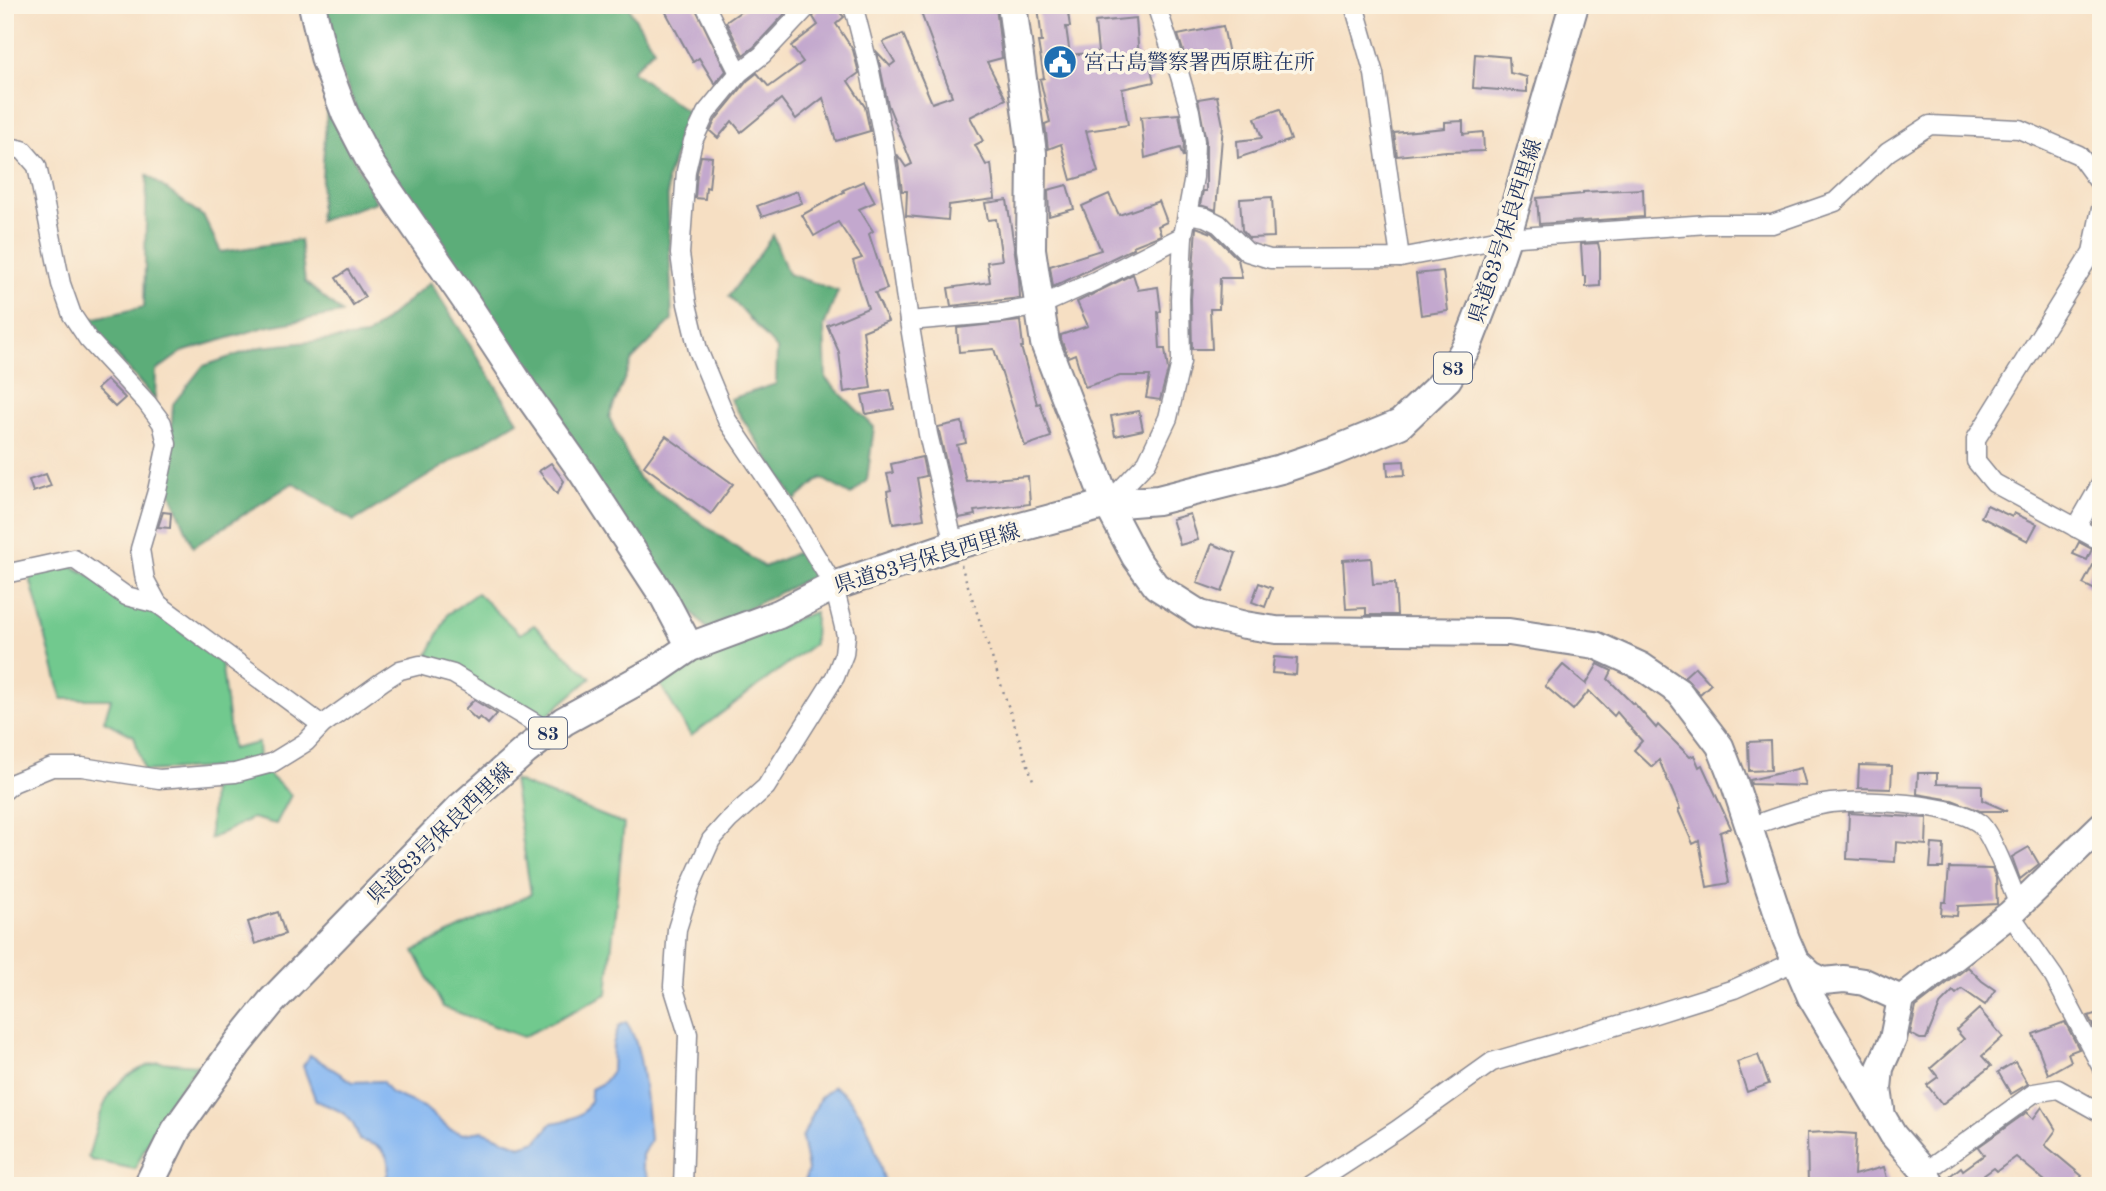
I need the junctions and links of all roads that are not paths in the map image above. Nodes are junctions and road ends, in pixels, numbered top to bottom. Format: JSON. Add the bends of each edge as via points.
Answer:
{"nodes":[{"id":1,"x":312,"y":5,"type":"edge"},
{"id":2,"x":705,"y":5,"type":"edge"},
{"id":3,"x":809,"y":5,"type":"edge"},
{"id":4,"x":852,"y":5,"type":"edge"},
{"id":5,"x":1012,"y":5,"type":"edge"},
{"id":6,"x":1156,"y":5,"type":"edge"},
{"id":7,"x":1354,"y":5,"type":"edge"},
{"id":8,"x":1574,"y":5,"type":"edge"},
{"id":9,"x":739,"y":73,"type":"junction"},
{"id":10,"x":5,"y":146,"type":"edge"},
{"id":11,"x":2101,"y":185,"type":"edge"},
{"id":12,"x":2101,"y":209,"type":"edge"},
{"id":13,"x":1188,"y":214,"type":"junction"},
{"id":14,"x":1182,"y":236,"type":"junction"},
{"id":15,"x":1506,"y":238,"type":"junction"},
{"id":16,"x":2096,"y":257,"type":"edge"},
{"id":17,"x":1400,"y":258,"type":"junction"},
{"id":18,"x":1039,"y":306,"type":"junction"},
{"id":19,"x":909,"y":321,"type":"junction"},
{"id":20,"x":2101,"y":484,"type":"edge"},
{"id":21,"x":1107,"y":504,"type":"junction"},
{"id":22,"x":2077,"y":528,"type":"junction"},
{"id":23,"x":2101,"y":541,"type":"edge"},
{"id":24,"x":954,"y":545,"type":"junction"},
{"id":25,"x":5,"y":574,"type":"edge"},
{"id":26,"x":834,"y":586,"type":"junction"},
{"id":27,"x":158,"y":604,"type":"junction"},
{"id":28,"x":690,"y":647,"type":"junction"},
{"id":29,"x":323,"y":725,"type":"junction"},
{"id":30,"x":550,"y":732,"type":"junction"},
{"id":31,"x":5,"y":790,"type":"edge"},
{"id":32,"x":2101,"y":826,"type":"edge"},
{"id":33,"x":1748,"y":827,"type":"junction"},
{"id":34,"x":2014,"y":909,"type":"junction"},
{"id":35,"x":1796,"y":961,"type":"junction"},
{"id":36,"x":1900,"y":999,"type":"junction"},
{"id":37,"x":2101,"y":1066,"type":"edge"},
{"id":38,"x":2101,"y":1114,"type":"edge"},
{"id":39,"x":1882,"y":1116,"type":"junction"},
{"id":40,"x":1928,"y":1179,"type":"edge"},
{"id":41,"x":148,"y":1186,"type":"edge"},
{"id":42,"x":683,"y":1186,"type":"edge"},
{"id":43,"x":1311,"y":1186,"type":"edge"}],
"edges":[{"from":1,"to":28,"type":"street","via":[[325,61],[371,164],[581,471],[664,598]]},
{"from":2,"to":9,"type":"street"},
{"from":3,"to":9,"type":"street"},
{"from":4,"to":19,"type":"street","via":[[883,138]]},
{"from":5,"to":18,"type":"main road","via":[[1032,153],[1031,249]]},
{"from":6,"to":13,"type":"street","via":[[1195,141]]},
{"from":7,"to":17,"type":"street","via":[[1374,75]]},
{"from":8,"to":15,"type":"main road","name":"県道83号保良西里線","number":"83"},
{"from":9,"to":26,"type":"street","via":[[706,113],[686,171],[680,254],[687,304],[698,350],[727,420]]},
{"from":10,"to":27,"type":"street","via":[[23,150],[37,166],[72,316],[162,423],[167,444],[140,549],[145,580]]},
{"from":11,"to":15,"type":"street","via":[[2079,155],[2019,129],[1930,125],[1888,152],[1835,202],[1772,224]]},
{"from":12,"to":16,"type":"street"},
{"from":13,"to":14,"type":"street"},
{"from":13,"to":17,"type":"street","via":[[1219,224],[1247,252],[1269,259]]},
{"from":14,"to":18,"type":"street"},
{"from":14,"to":21,"type":"street","via":[[1181,362],[1168,418],[1147,462]]},
{"from":15,"to":17,"type":"street"},
{"from":15,"to":21,"type":"main road","name":"県道83号保良西里線","number":"83","via":[[1466,346],[1447,379],[1400,424],[1281,469],[1158,500]]},
{"from":16,"to":22,"type":"street","via":[[1976,439],[1976,461],[1993,483]]},
{"from":18,"to":19,"type":"street"},
{"from":18,"to":21,"type":"main road","via":[[1045,343]]},
{"from":19,"to":24,"type":"street","via":[[928,434]]},
{"from":20,"to":22,"type":"street"},
{"from":21,"to":24,"type":"main road","name":"県道83号保良西里線","number":"83"},
{"from":21,"to":33,"type":"street","via":[[1156,586],[1200,614],[1276,630],[1509,632],[1595,645],[1641,666],[1679,692],[1720,746]]},
{"from":22,"to":23,"type":"street"},
{"from":24,"to":26,"type":"main road","name":"県道83号保良西里線","number":"83"},
{"from":25,"to":27,"type":"street","via":[[74,559],[126,596]]},
{"from":26,"to":28,"type":"main road","name":"県道83号保良西里線","number":"83","via":[[779,614]]},
{"from":26,"to":42,"type":"street","via":[[846,635],[835,677],[766,787],[711,840],[677,929],[673,986],[688,1034]]},
{"from":27,"to":29,"type":"street"},
{"from":28,"to":30,"type":"main road","name":"県道83号保良西里線","number":"83"},
{"from":29,"to":30,"type":"street","via":[[400,670],[421,665],[453,674]]},
{"from":29,"to":31,"type":"street","via":[[272,763],[235,773],[159,779],[52,767]]},
{"from":30,"to":41,"type":"main road","name":"県道83号保良西里線","number":"83","via":[[460,808],[272,1001],[176,1130]]},
{"from":32,"to":34,"type":"street"},
{"from":33,"to":34,"type":"street","via":[[1830,803],[1875,802],[1949,810],[1979,823],[1988,834]]},
{"from":33,"to":35,"type":"street"},
{"from":34,"to":36,"type":"street"},
{"from":34,"to":37,"type":"street"},
{"from":35,"to":36,"type":"street","via":[[1823,981],[1864,982]]},
{"from":35,"to":39,"type":"street","via":[[1811,997]]},
{"from":35,"to":43,"type":"street","via":[[1734,989],[1492,1062]]},
{"from":36,"to":39,"type":"street","via":[[1894,1039],[1881,1068]]},
{"from":38,"to":40,"type":"street","via":[[2058,1089],[2034,1093]]},
{"from":39,"to":40,"type":"street"}]}
